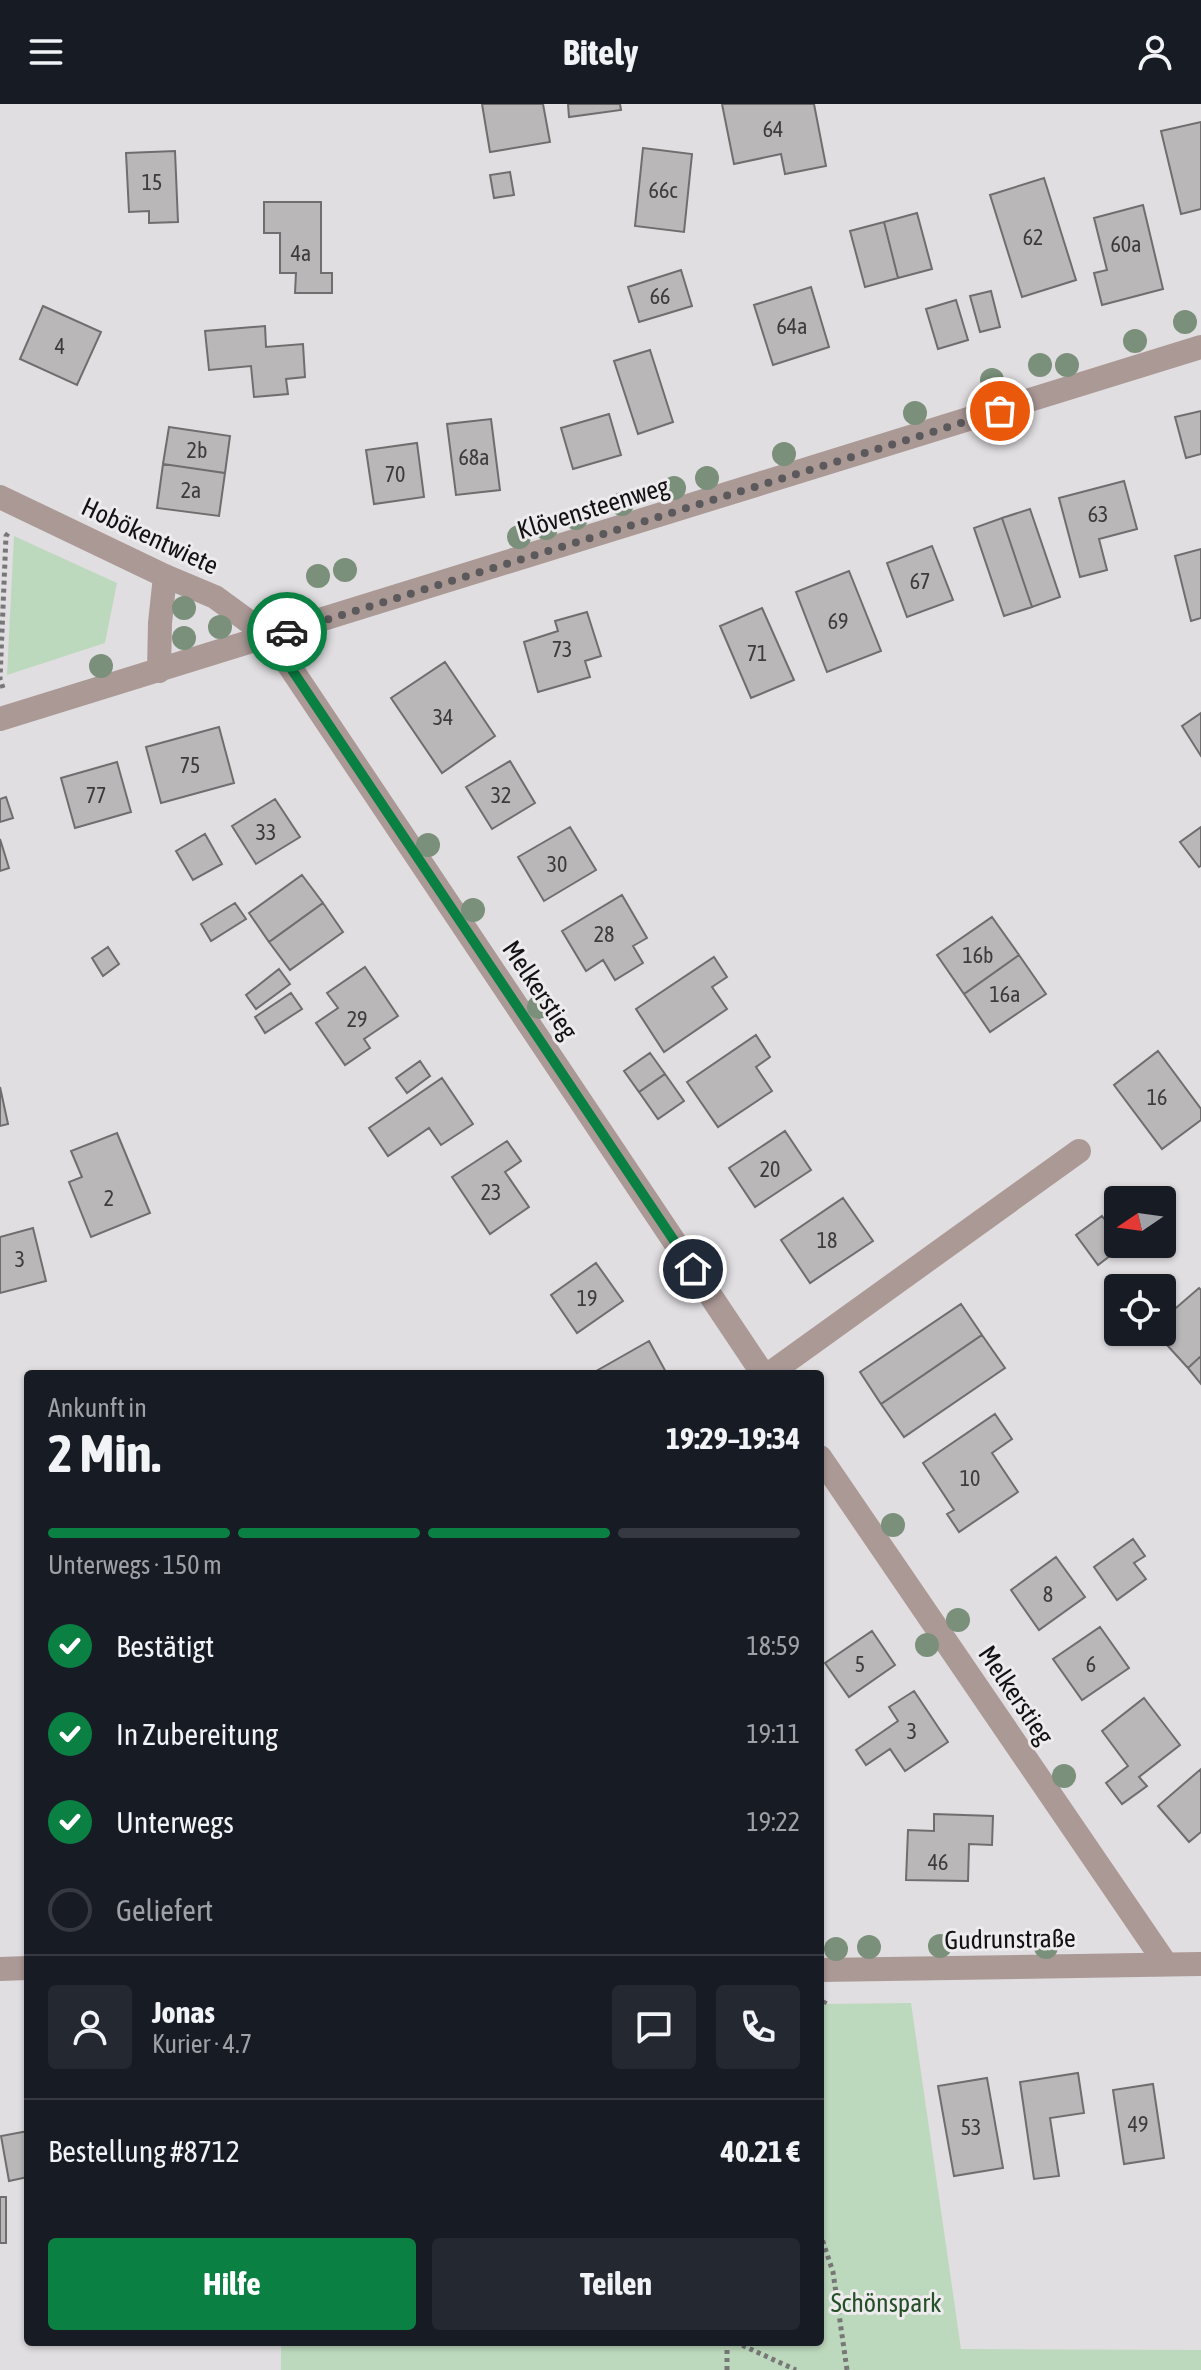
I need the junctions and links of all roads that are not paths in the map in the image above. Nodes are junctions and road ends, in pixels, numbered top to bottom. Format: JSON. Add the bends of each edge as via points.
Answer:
{"nodes":[{"id":1,"x":1201,"y":347,"type":"edge"},
{"id":2,"x":0,"y":497,"type":"edge"},
{"id":3,"x":165,"y":576,"type":"junction"},
{"id":4,"x":270,"y":637,"type":"junction"},
{"id":5,"x":159,"y":671,"type":"junction"},
{"id":6,"x":5,"y":718,"type":"edge"},
{"id":7,"x":1079,"y":1151,"type":"dead end"},
{"id":8,"x":760,"y":1370,"type":"edge"},
{"id":9,"x":775,"y":1370,"type":"edge"},
{"id":10,"x":824,"y":1463,"type":"edge"},
{"id":11,"x":1166,"y":1964,"type":"junction"},
{"id":12,"x":1201,"y":1964,"type":"edge"},
{"id":13,"x":24,"y":1968,"type":"edge"},
{"id":14,"x":0,"y":1969,"type":"edge"},
{"id":15,"x":824,"y":1970,"type":"edge"}],
"edges":[{"from":1,"to":4,"type":"street","name":"Klövensteenweg"},
{"from":2,"to":3,"type":"street","name":"Hobökentwiete"},
{"from":3,"to":4,"type":"street","name":"Hobökentwiete","via":[[215,597]]},
{"from":3,"to":5,"type":"street"},
{"from":4,"to":5,"type":"street","name":"Klövensteenweg"},
{"from":4,"to":8,"type":"street","name":"Melkerstieg"},
{"from":5,"to":6,"type":"street","name":"Klövensteenweg"},
{"from":7,"to":9,"type":"street"},
{"from":10,"to":11,"type":"street","name":"Melkerstieg"},
{"from":11,"to":12,"type":"street","name":"Gudrunstraße"},
{"from":11,"to":15,"type":"street","name":"Gudrunstraße"},
{"from":13,"to":14,"type":"street"}]}
